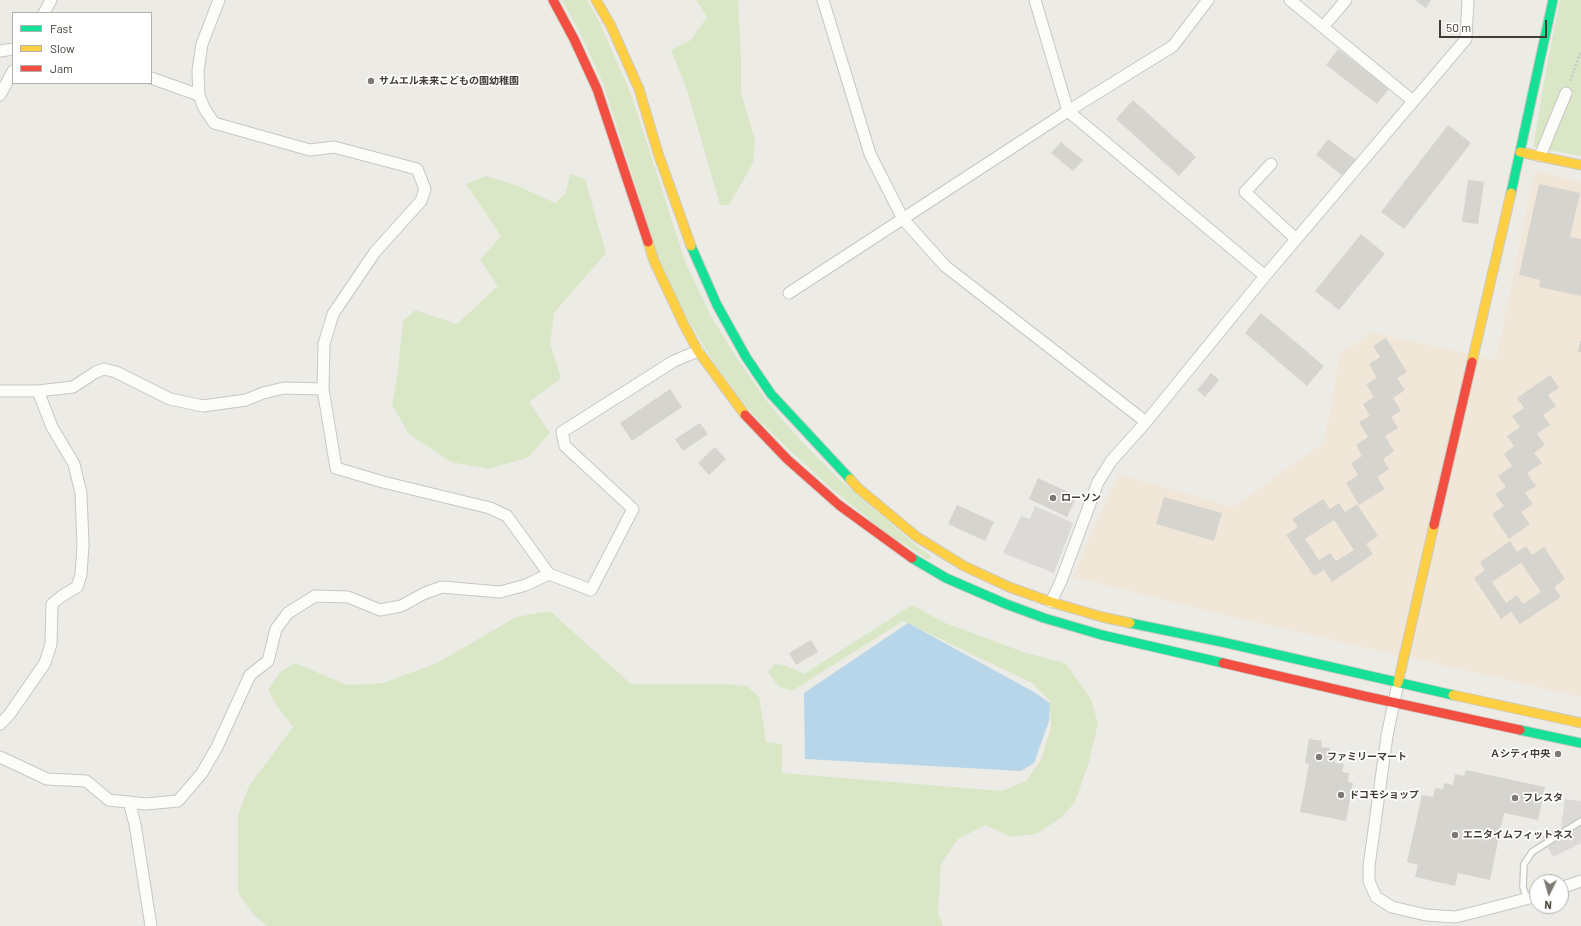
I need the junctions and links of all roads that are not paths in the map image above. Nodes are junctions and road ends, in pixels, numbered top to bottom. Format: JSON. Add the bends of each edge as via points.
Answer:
{"nodes":[{"id":1,"x":51,"y":0,"type":"edge"},
{"id":2,"x":219,"y":0,"type":"edge"},
{"id":3,"x":553,"y":0,"type":"edge"},
{"id":4,"x":596,"y":0,"type":"edge"},
{"id":5,"x":823,"y":0,"type":"edge"},
{"id":6,"x":1035,"y":0,"type":"edge"},
{"id":7,"x":1208,"y":0,"type":"edge"},
{"id":8,"x":1290,"y":0,"type":"edge"},
{"id":9,"x":1346,"y":0,"type":"edge"},
{"id":10,"x":1468,"y":0,"type":"edge"},
{"id":11,"x":1553,"y":0,"type":"edge"},
{"id":12,"x":45,"y":12,"type":"edge"},
{"id":13,"x":1323,"y":27,"type":"junction"},
{"id":14,"x":12,"y":49,"type":"edge"},
{"id":15,"x":0,"y":50,"type":"edge"},
{"id":16,"x":12,"y":73,"type":"edge"},
{"id":17,"x":152,"y":78,"type":"edge"},
{"id":18,"x":1566,"y":93,"type":"road end"},
{"id":19,"x":0,"y":95,"type":"edge"},
{"id":20,"x":198,"y":95,"type":"junction"},
{"id":21,"x":1413,"y":101,"type":"junction"},
{"id":22,"x":1068,"y":111,"type":"junction"},
{"id":23,"x":1520,"y":152,"type":"junction"},
{"id":24,"x":1540,"y":156,"type":"junction"},
{"id":25,"x":1271,"y":164,"type":"dead end"},
{"id":26,"x":1581,"y":165,"type":"edge"},
{"id":27,"x":903,"y":219,"type":"junction"},
{"id":28,"x":1296,"y":239,"type":"junction"},
{"id":29,"x":1265,"y":276,"type":"junction"},
{"id":30,"x":789,"y":293,"type":"dead end"},
{"id":31,"x":698,"y":351,"type":"junction"},
{"id":32,"x":323,"y":389,"type":"junction"},
{"id":33,"x":0,"y":390,"type":"edge"},
{"id":34,"x":38,"y":391,"type":"junction"},
{"id":35,"x":1146,"y":422,"type":"junction"},
{"id":36,"x":549,"y":574,"type":"junction"},
{"id":37,"x":1051,"y":602,"type":"junction"},
{"id":38,"x":1398,"y":683,"type":"junction"},
{"id":39,"x":1394,"y":703,"type":"junction"},
{"id":40,"x":1581,"y":723,"type":"edge"},
{"id":41,"x":0,"y":724,"type":"edge"},
{"id":42,"x":1581,"y":743,"type":"edge"},
{"id":43,"x":0,"y":757,"type":"edge"},
{"id":44,"x":130,"y":802,"type":"junction"},
{"id":45,"x":1581,"y":821,"type":"edge"},
{"id":46,"x":1581,"y":882,"type":"edge"},
{"id":47,"x":1569,"y":886,"type":"edge"},
{"id":48,"x":1529,"y":894,"type":"edge"},
{"id":49,"x":1529,"y":899,"type":"edge"},
{"id":50,"x":151,"y":926,"type":"edge"}],
"edges":[{"from":1,"to":12,"type":"street"},
{"from":2,"to":20,"type":"street","via":[[202,44]]},
{"from":3,"to":31,"type":"street","via":[[597,89],[654,261]]},
{"from":4,"to":37,"type":"street","via":[[611,26],[639,89],[658,153],[694,253],[717,305],[771,394],[858,488],[917,537],[964,566],[1009,588]]},
{"from":5,"to":27,"type":"street","via":[[870,154]]},
{"from":6,"to":22,"type":"street"},
{"from":7,"to":22,"type":"street","via":[[1173,46]]},
{"from":8,"to":13,"type":"street"},
{"from":9,"to":13,"type":"street"},
{"from":10,"to":21,"type":"street","via":[[1466,39]]},
{"from":11,"to":23,"type":"street"},
{"from":13,"to":21,"type":"street"},
{"from":14,"to":15,"type":"street"},
{"from":16,"to":19,"type":"street"},
{"from":17,"to":20,"type":"street"},
{"from":18,"to":24,"type":"street"},
{"from":20,"to":32,"type":"street","via":[[214,123],[310,150],[334,147],[417,169],[420,176],[425,189],[421,201],[375,252],[333,314],[324,344]]},
{"from":21,"to":28,"type":"street"},
{"from":22,"to":27,"type":"street"},
{"from":22,"to":29,"type":"street"},
{"from":23,"to":24,"type":"street"},
{"from":23,"to":38,"type":"street"},
{"from":24,"to":26,"type":"street"},
{"from":25,"to":28,"type":"street","via":[[1245,192]]},
{"from":27,"to":30,"type":"street"},
{"from":27,"to":35,"type":"street","via":[[945,266]]},
{"from":28,"to":29,"type":"street"},
{"from":29,"to":35,"type":"street"},
{"from":31,"to":36,"type":"street","via":[[674,361],[562,432],[565,446],[633,509],[590,590]]},
{"from":31,"to":39,"type":"street","via":[[747,418],[786,460],[904,553],[946,578],[1006,604],[1094,633]]},
{"from":32,"to":34,"type":"street","via":[[284,388],[246,400],[203,406],[170,399],[104,368],[73,387]]},
{"from":32,"to":36,"type":"street","via":[[336,468],[490,508],[507,516]]},
{"from":33,"to":34,"type":"street"},
{"from":34,"to":41,"type":"street","via":[[52,427],[74,464],[81,493],[82,576],[78,587],[52,604],[51,644],[45,663]]},
{"from":35,"to":37,"type":"street","via":[[1112,460],[1098,482]]},
{"from":36,"to":44,"type":"street","via":[[526,585],[500,592],[442,587],[401,606],[380,610],[348,597],[315,596],[288,613],[276,629],[268,660],[250,675],[217,747],[202,773],[178,801],[146,804]]},
{"from":37,"to":38,"type":"street","via":[[1102,617]]},
{"from":38,"to":39,"type":"street"},
{"from":38,"to":40,"type":"street"},
{"from":39,"to":42,"type":"street"},
{"from":39,"to":49,"type":"street","via":[[1369,866],[1369,881],[1376,897],[1392,907],[1426,915],[1454,916]]},
{"from":43,"to":44,"type":"street","via":[[47,779],[86,781],[109,800]]},
{"from":44,"to":50,"type":"street"},
{"from":45,"to":48,"type":"lane","via":[[1532,852],[1524,864],[1523,887]]},
{"from":46,"to":47,"type":"street"}]}
